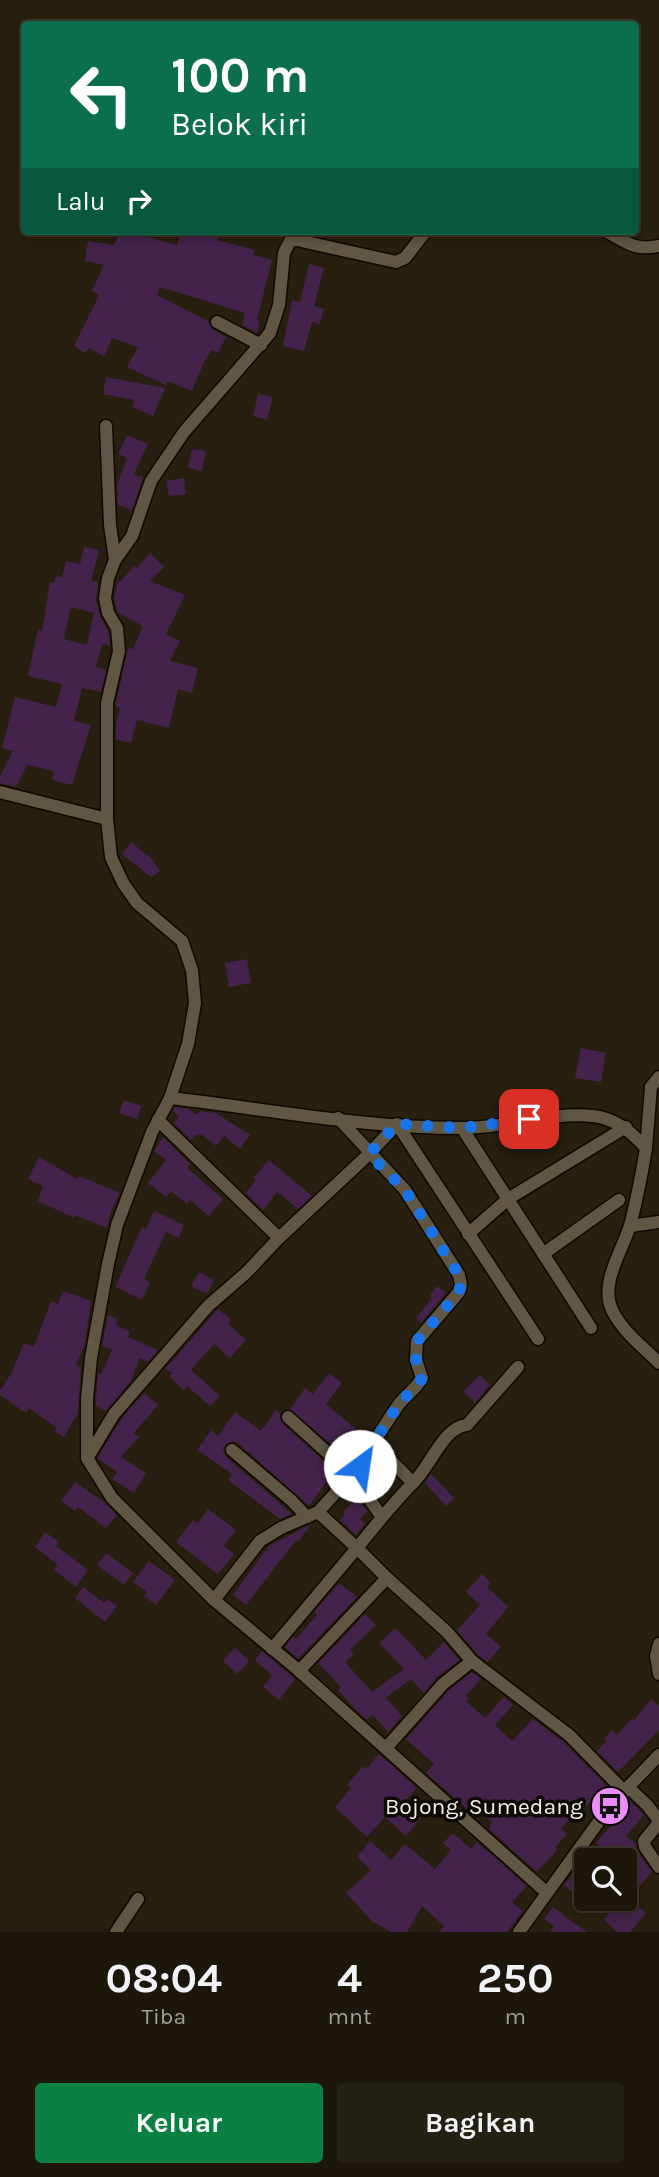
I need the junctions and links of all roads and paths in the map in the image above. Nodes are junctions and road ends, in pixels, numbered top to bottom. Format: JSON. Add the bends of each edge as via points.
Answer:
{"nodes":[{"id":1,"x":423,"y":235,"type":"edge"},
{"id":2,"x":612,"y":235,"type":"edge"},
{"id":3,"x":659,"y":246,"type":"edge"},
{"id":4,"x":217,"y":322,"type":"dead end"},
{"id":5,"x":261,"y":345,"type":"junction"},
{"id":6,"x":106,"y":426,"type":"dead end"},
{"id":7,"x":115,"y":560,"type":"junction"},
{"id":8,"x":0,"y":792,"type":"edge"},
{"id":9,"x":107,"y":819,"type":"junction"},
{"id":10,"x":659,"y":1077,"type":"edge"},
{"id":11,"x":170,"y":1098,"type":"junction"},
{"id":12,"x":338,"y":1118,"type":"junction"},
{"id":13,"x":158,"y":1120,"type":"junction"},
{"id":14,"x":397,"y":1124,"type":"junction"},
{"id":15,"x":462,"y":1128,"type":"junction"},
{"id":16,"x":626,"y":1128,"type":"junction"},
{"id":17,"x":646,"y":1148,"type":"junction"},
{"id":18,"x":369,"y":1154,"type":"junction"},
{"id":19,"x":508,"y":1199,"type":"junction"},
{"id":20,"x":619,"y":1200,"type":"dead end"},
{"id":21,"x":659,"y":1222,"type":"edge"},
{"id":22,"x":630,"y":1226,"type":"junction"},
{"id":23,"x":468,"y":1234,"type":"junction"},
{"id":24,"x":278,"y":1238,"type":"junction"},
{"id":25,"x":543,"y":1254,"type":"junction"},
{"id":26,"x":591,"y":1328,"type":"dead end"},
{"id":27,"x":537,"y":1339,"type":"dead end"},
{"id":28,"x":659,"y":1363,"type":"edge"},
{"id":29,"x":518,"y":1367,"type":"dead end"},
{"id":30,"x":288,"y":1417,"type":"dead end"},
{"id":31,"x":373,"y":1443,"type":"junction"},
{"id":32,"x":232,"y":1450,"type":"dead end"},
{"id":33,"x":87,"y":1458,"type":"junction"},
{"id":34,"x":352,"y":1475,"type":"junction"},
{"id":35,"x":413,"y":1483,"type":"junction"},
{"id":36,"x":312,"y":1515,"type":"junction"},
{"id":37,"x":382,"y":1517,"type":"junction"},
{"id":38,"x":357,"y":1548,"type":"junction"},
{"id":39,"x":387,"y":1577,"type":"junction"},
{"id":40,"x":214,"y":1600,"type":"junction"},
{"id":41,"x":659,"y":1644,"type":"edge"},
{"id":42,"x":272,"y":1649,"type":"junction"},
{"id":43,"x":472,"y":1661,"type":"junction"},
{"id":44,"x":299,"y":1671,"type":"junction"},
{"id":45,"x":659,"y":1674,"type":"edge"},
{"id":46,"x":386,"y":1748,"type":"junction"},
{"id":47,"x":659,"y":1755,"type":"edge"},
{"id":48,"x":626,"y":1789,"type":"junction"},
{"id":49,"x":659,"y":1867,"type":"edge"},
{"id":50,"x":546,"y":1892,"type":"junction"},
{"id":51,"x":138,"y":1899,"type":"dead end"},
{"id":52,"x":116,"y":1932,"type":"edge"},
{"id":53,"x":519,"y":1932,"type":"edge"}],
"edges":[{"from":1,"to":5,"type":"street","via":[[405,258],[396,261],[290,241],[284,253],[279,305]]},
{"from":2,"to":3,"type":"street","via":[[632,247]]},
{"from":4,"to":5,"type":"street"},
{"from":5,"to":7,"type":"street","via":[[184,432],[151,481],[132,536]]},
{"from":6,"to":7,"type":"street"},
{"from":7,"to":9,"type":"street","via":[[105,598],[117,628],[119,651],[107,703]]},
{"from":8,"to":9,"type":"street"},
{"from":9,"to":11,"type":"street","via":[[111,857],[123,883],[137,903],[182,941],[192,970],[195,1003],[188,1044]]},
{"from":10,"to":17,"type":"street","via":[[652,1087]]},
{"from":11,"to":12,"type":"street"},
{"from":11,"to":13,"type":"street"},
{"from":12,"to":14,"type":"street"},
{"from":12,"to":18,"type":"street"},
{"from":13,"to":24,"type":"street"},
{"from":13,"to":33,"type":"street","via":[[117,1225],[108,1264],[88,1385]]},
{"from":14,"to":15,"type":"street"},
{"from":14,"to":18,"type":"street"},
{"from":14,"to":23,"type":"street"},
{"from":15,"to":16,"type":"street","via":[[556,1115],[594,1116]]},
{"from":15,"to":19,"type":"street"},
{"from":16,"to":17,"type":"street"},
{"from":16,"to":19,"type":"street"},
{"from":17,"to":22,"type":"street"},
{"from":18,"to":24,"type":"street"},
{"from":18,"to":31,"type":"street","via":[[405,1190],[461,1284],[417,1341],[419,1384],[412,1387]]},
{"from":19,"to":23,"type":"street"},
{"from":19,"to":25,"type":"street"},
{"from":20,"to":25,"type":"street"},
{"from":21,"to":22,"type":"street"},
{"from":22,"to":28,"type":"street","via":[[608,1294],[611,1309]]},
{"from":23,"to":27,"type":"street"},
{"from":24,"to":33,"type":"street","via":[[208,1306],[136,1387]]},
{"from":25,"to":26,"type":"street"},
{"from":29,"to":35,"type":"street","via":[[467,1425],[450,1432]]},
{"from":30,"to":34,"type":"street"},
{"from":31,"to":34,"type":"street","via":[[364,1450]]},
{"from":31,"to":35,"type":"street"},
{"from":32,"to":36,"type":"street"},
{"from":33,"to":40,"type":"street","via":[[112,1498]]},
{"from":34,"to":36,"type":"street"},
{"from":34,"to":37,"type":"street"},
{"from":35,"to":37,"type":"street"},
{"from":36,"to":38,"type":"street"},
{"from":36,"to":40,"type":"street","via":[[260,1541]]},
{"from":37,"to":38,"type":"street"},
{"from":38,"to":39,"type":"street"},
{"from":38,"to":42,"type":"street"},
{"from":39,"to":43,"type":"street"},
{"from":39,"to":44,"type":"street"},
{"from":40,"to":42,"type":"street"},
{"from":41,"to":45,"type":"street"},
{"from":42,"to":44,"type":"street"},
{"from":43,"to":46,"type":"street","via":[[443,1684]]},
{"from":43,"to":48,"type":"street","via":[[569,1735]]},
{"from":44,"to":46,"type":"street"},
{"from":46,"to":50,"type":"street"},
{"from":47,"to":48,"type":"street"},
{"from":48,"to":49,"type":"street","via":[[658,1819],[644,1844]]},
{"from":48,"to":50,"type":"street"},
{"from":50,"to":53,"type":"street"},
{"from":51,"to":52,"type":"street"}]}
